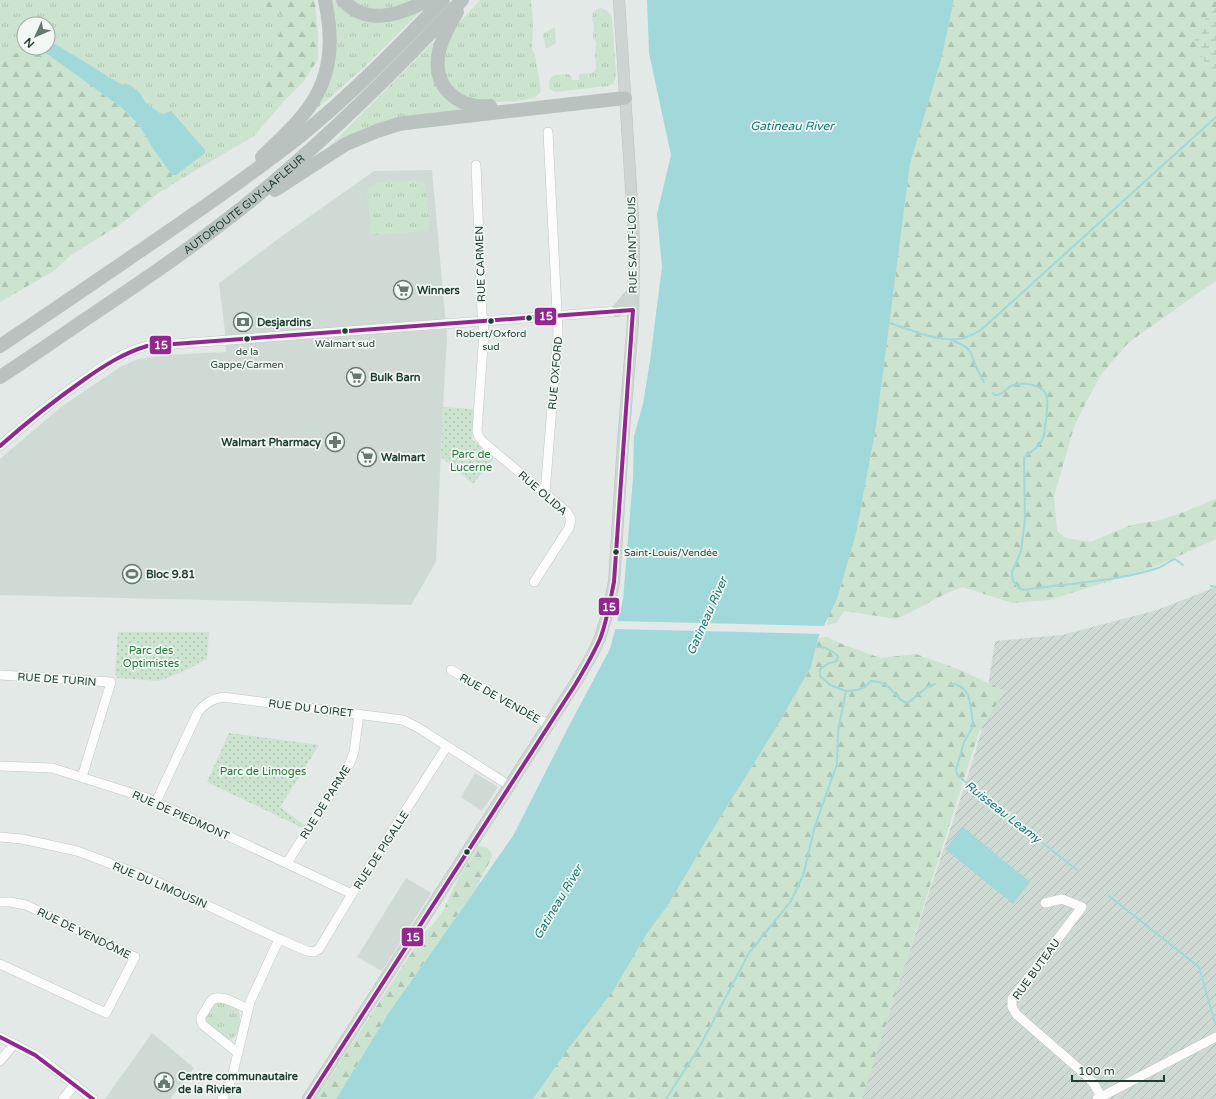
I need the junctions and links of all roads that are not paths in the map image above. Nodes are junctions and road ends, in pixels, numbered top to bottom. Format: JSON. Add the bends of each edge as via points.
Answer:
{"nodes":[{"id":1,"x":325,"y":0,"type":"edge"},
{"id":2,"x":343,"y":0,"type":"edge"},
{"id":3,"x":428,"y":0,"type":"edge"},
{"id":4,"x":444,"y":0,"type":"edge"},
{"id":5,"x":463,"y":0,"type":"edge"},
{"id":6,"x":619,"y":0,"type":"edge"},
{"id":7,"x":625,"y":94,"type":"junction"},
{"id":8,"x":548,"y":132,"type":"dead end"},
{"id":9,"x":476,"y":165,"type":"dead end"},
{"id":10,"x":233,"y":187,"type":"junction"},
{"id":11,"x":221,"y":224,"type":"junction"},
{"id":12,"x":633,"y":292,"type":"junction"},
{"id":13,"x":633,"y":310,"type":"junction"},
{"id":14,"x":617,"y":311,"type":"junction"},
{"id":15,"x":557,"y":316,"type":"junction"},
{"id":16,"x":483,"y":321,"type":"junction"},
{"id":17,"x":0,"y":346,"type":"edge"},
{"id":18,"x":32,"y":357,"type":"junction"},
{"id":19,"x":0,"y":377,"type":"edge"},
{"id":20,"x":0,"y":384,"type":"edge"},
{"id":21,"x":477,"y":435,"type":"joint"},
{"id":22,"x":0,"y":446,"type":"edge"},
{"id":23,"x":545,"y":493,"type":"junction"},
{"id":24,"x":534,"y":582,"type":"dead end"},
{"id":25,"x":451,"y":670,"type":"dead end"},
{"id":26,"x":0,"y":675,"type":"edge"},
{"id":27,"x":359,"y":714,"type":"junction"},
{"id":28,"x":549,"y":725,"type":"junction"},
{"id":29,"x":446,"y":746,"type":"junction"},
{"id":30,"x":0,"y":766,"type":"edge"},
{"id":31,"x":82,"y":777,"type":"junction"},
{"id":32,"x":510,"y":786,"type":"junction"},
{"id":33,"x":156,"y":802,"type":"junction"},
{"id":34,"x":0,"y":837,"type":"edge"},
{"id":35,"x":287,"y":863,"type":"junction"},
{"id":36,"x":352,"y":894,"type":"junction"},
{"id":37,"x":0,"y":902,"type":"edge"},
{"id":38,"x":1045,"y":903,"type":"dead end"},
{"id":39,"x":280,"y":939,"type":"junction"},
{"id":40,"x":314,"y":952,"type":"joint"},
{"id":41,"x":0,"y":964,"type":"edge"},
{"id":42,"x":248,"y":1009,"type":"junction"},
{"id":43,"x":0,"y":1037,"type":"edge"},
{"id":44,"x":1216,"y":1037,"type":"edge"},
{"id":45,"x":14,"y":1044,"type":"junction"},
{"id":46,"x":238,"y":1053,"type":"junction"},
{"id":47,"x":0,"y":1061,"type":"edge"},
{"id":48,"x":75,"y":1084,"type":"junction"},
{"id":49,"x":1099,"y":1098,"type":"edge"},
{"id":50,"x":63,"y":1099,"type":"edge"},
{"id":51,"x":93,"y":1099,"type":"edge"},
{"id":52,"x":222,"y":1099,"type":"edge"},
{"id":53,"x":308,"y":1099,"type":"edge"}],
"edges":[{"from":1,"to":10,"type":"highway","via":[[330,26],[330,48],[326,70],[317,93],[299,119]]},
{"from":2,"to":3,"type":"highway","via":[[361,13],[384,16],[406,11]]},
{"from":4,"to":10,"type":"highway","name":"AUTOROUTE GUY-LAFLEUR","via":[[338,103],[294,141]]},
{"from":5,"to":7,"type":"highway","via":[[444,38],[437,62],[444,86],[461,102],[484,106]]},
{"from":5,"to":11,"type":"highway","name":"AUTOROUTE GUY-LAFLEUR","via":[[390,76],[347,116],[271,184]]},
{"from":6,"to":7,"type":"main road","name":"RUE SAINT-LOUIS"},
{"from":7,"to":11,"type":"highway","via":[[384,128],[340,147]]},
{"from":7,"to":12,"type":"main road","name":"RUE SAINT-LOUIS","via":[[633,219]]},
{"from":8,"to":15,"type":"street","name":"RUE OXFORD"},
{"from":9,"to":16,"type":"street","name":"RUE CARMEN"},
{"from":10,"to":17,"type":"highway","name":"AUTOROUTE GUY-LAFLEUR"},
{"from":11,"to":18,"type":"highway","name":"AUTOROUTE GUY-LAFLEUR"},
{"from":12,"to":13,"type":"main road","name":"RUE SAINT-LOUIS"},
{"from":12,"to":14,"type":"main road"},
{"from":13,"to":14,"type":"street"},
{"from":13,"to":28,"type":"main road","name":"RUE SAINT-LOUIS","via":[[616,561],[610,604],[603,632],[595,650]]},
{"from":14,"to":15,"type":"street"},
{"from":15,"to":16,"type":"street"},
{"from":15,"to":23,"type":"street","name":"RUE OXFORD","via":[[558,344]]},
{"from":16,"to":21,"type":"street","name":"RUE CARMEN"},
{"from":16,"to":22,"type":"street","via":[[141,348],[118,357],[79,383],[43,409]]},
{"from":18,"to":19,"type":"highway","name":"AUTOROUTE GUY-LAFLEUR"},
{"from":18,"to":20,"type":"highway"},
{"from":21,"to":23,"type":"street","name":"RUE OLIDA"},
{"from":23,"to":24,"type":"street","name":"RUE OLIDA","via":[[570,515],[571,523]]},
{"from":25,"to":28,"type":"street","name":"RUE DE VENDÉE"},
{"from":26,"to":31,"type":"street","name":"RUE DE TURIN","via":[[111,682]]},
{"from":27,"to":29,"type":"street","name":"RUE DU LOIRET","via":[[403,720]]},
{"from":27,"to":33,"type":"street","name":"RUE DU LOIRET","via":[[229,697],[212,700],[202,707],[194,718]]},
{"from":27,"to":35,"type":"street","name":"RUE DE PARME","via":[[350,763]]},
{"from":28,"to":32,"type":"main road","name":"RUE SAINT-LOUIS"},
{"from":29,"to":32,"type":"street","name":"RUE DU LOIRET"},
{"from":29,"to":36,"type":"street","name":"RUE DE PIGALLE"},
{"from":30,"to":31,"type":"street","name":"RUE DE PIEDMONT","via":[[47,767]]},
{"from":31,"to":33,"type":"street","name":"RUE DE PIEDMONT"},
{"from":32,"to":53,"type":"main road","name":"RUE SAINT-LOUIS"},
{"from":33,"to":35,"type":"street","name":"RUE DE PIEDMONT"},
{"from":34,"to":39,"type":"street","name":"RUE DU LIMOUSIN","via":[[77,851],[156,881]]},
{"from":35,"to":36,"type":"street","name":"RUE DE PIEDMONT"},
{"from":36,"to":40,"type":"street","name":"RUE DE PIGALLE","via":[[319,949]]},
{"from":37,"to":41,"type":"street","name":"RUE DE VENDÔME","via":[[26,905],[135,957],[106,1013]]},
{"from":38,"to":49,"type":"street","name":"RUE BUTEAU","via":[[1062,899],[1082,908],[1012,999],[1012,1007],[1017,1015],[1086,1075],[1094,1084]]},
{"from":39,"to":40,"type":"street","name":"RUE DU LIMOUSIN"},
{"from":39,"to":42,"type":"street"},
{"from":42,"to":46,"type":"street"},
{"from":42,"to":46,"type":"street","via":[[216,997],[201,1018],[203,1025]]},
{"from":43,"to":45,"type":"street"},
{"from":44,"to":49,"type":"street"},
{"from":45,"to":47,"type":"street"},
{"from":45,"to":48,"type":"street","via":[[42,1059]]},
{"from":46,"to":52,"type":"street","via":[[232,1077]]},
{"from":48,"to":50,"type":"street"},
{"from":48,"to":51,"type":"street"}]}
